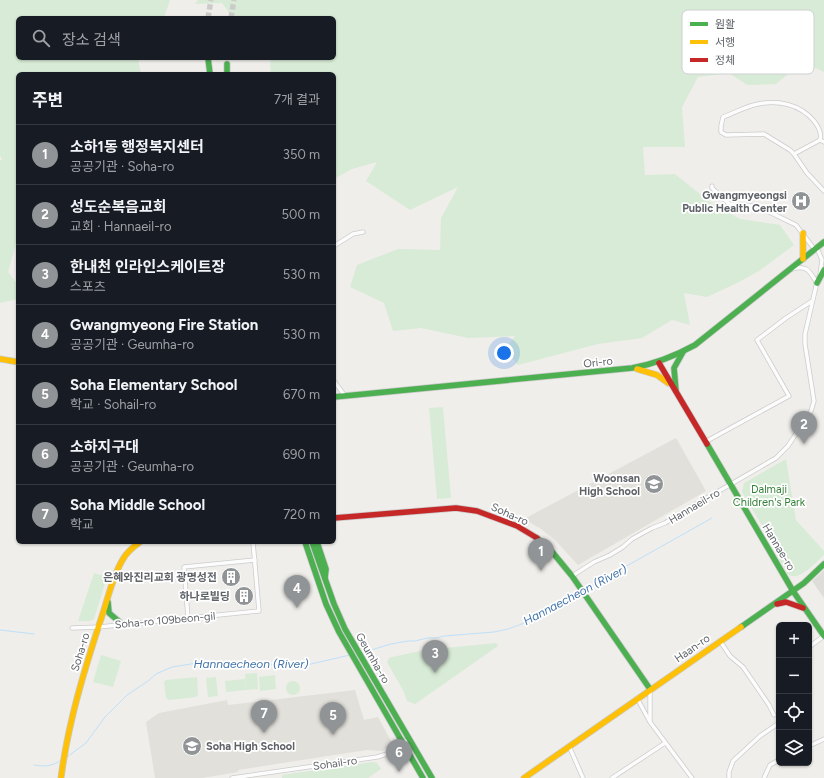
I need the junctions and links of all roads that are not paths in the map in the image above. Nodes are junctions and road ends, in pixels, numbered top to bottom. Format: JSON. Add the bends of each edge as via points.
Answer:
{"nodes":[{"id":1,"x":208,"y":60,"type":"edge"},
{"id":2,"x":227,"y":64,"type":"dead end"},
{"id":3,"x":210,"y":72,"type":"edge"},
{"id":4,"x":227,"y":72,"type":"edge"},
{"id":5,"x":822,"y":141,"type":"edge"},
{"id":6,"x":794,"y":154,"type":"junction"},
{"id":7,"x":712,"y":186,"type":"dead end"},
{"id":8,"x":824,"y":191,"type":"edge"},
{"id":9,"x":363,"y":232,"type":"dead end"},
{"id":10,"x":803,"y":233,"type":"junction"},
{"id":11,"x":824,"y":242,"type":"edge"},
{"id":12,"x":336,"y":245,"type":"edge"},
{"id":13,"x":816,"y":249,"type":"junction"},
{"id":14,"x":804,"y":259,"type":"junction"},
{"id":15,"x":790,"y":269,"type":"junction"},
{"id":16,"x":824,"y":270,"type":"edge"},
{"id":17,"x":817,"y":283,"type":"junction"},
{"id":18,"x":812,"y":301,"type":"junction"},
{"id":19,"x":683,"y":352,"type":"junction"},
{"id":20,"x":0,"y":359,"type":"edge"},
{"id":21,"x":16,"y":362,"type":"edge"},
{"id":22,"x":659,"y":363,"type":"junction"},
{"id":23,"x":632,"y":368,"type":"junction"},
{"id":24,"x":336,"y":384,"type":"edge"},
{"id":25,"x":676,"y":393,"type":"junction"},
{"id":26,"x":345,"y":396,"type":"junction"},
{"id":27,"x":336,"y":398,"type":"edge"},
{"id":28,"x":705,"y":442,"type":"junction"},
{"id":29,"x":730,"y":485,"type":"junction"},
{"id":30,"x":336,"y":518,"type":"edge"},
{"id":31,"x":137,"y":544,"type":"edge"},
{"id":32,"x":253,"y":544,"type":"edge"},
{"id":33,"x":306,"y":544,"type":"edge"},
{"id":34,"x":313,"y":544,"type":"edge"},
{"id":35,"x":318,"y":544,"type":"edge"},
{"id":36,"x":255,"y":560,"type":"junction"},
{"id":37,"x":824,"y":564,"type":"edge"},
{"id":38,"x":572,"y":576,"type":"junction"},
{"id":39,"x":325,"y":580,"type":"junction"},
{"id":40,"x":793,"y":591,"type":"junction"},
{"id":41,"x":108,"y":600,"type":"junction"},
{"id":42,"x":771,"y":606,"type":"junction"},
{"id":43,"x":805,"y":609,"type":"junction"},
{"id":44,"x":188,"y":618,"type":"junction"},
{"id":45,"x":122,"y":624,"type":"junction"},
{"id":46,"x":99,"y":627,"type":"junction"},
{"id":47,"x":72,"y":628,"type":"dead end"},
{"id":48,"x":824,"y":636,"type":"edge"},
{"id":49,"x":720,"y":641,"type":"junction"},
{"id":50,"x":812,"y":645,"type":"edge"},
{"id":51,"x":650,"y":689,"type":"junction"},
{"id":52,"x":637,"y":698,"type":"junction"},
{"id":53,"x":774,"y":715,"type":"dead end"},
{"id":54,"x":650,"y":722,"type":"junction"},
{"id":55,"x":776,"y":725,"type":"edge"},
{"id":56,"x":409,"y":739,"type":"junction"},
{"id":57,"x":824,"y":739,"type":"edge"},
{"id":58,"x":403,"y":743,"type":"junction"},
{"id":59,"x":665,"y":743,"type":"junction"},
{"id":60,"x":812,"y":745,"type":"edge"},
{"id":61,"x":569,"y":746,"type":"junction"},
{"id":62,"x":776,"y":762,"type":"edge"},
{"id":63,"x":61,"y":778,"type":"edge"},
{"id":64,"x":232,"y":778,"type":"edge"},
{"id":65,"x":423,"y":778,"type":"edge"},
{"id":66,"x":432,"y":778,"type":"edge"},
{"id":67,"x":524,"y":778,"type":"edge"},
{"id":68,"x":583,"y":778,"type":"edge"},
{"id":69,"x":612,"y":778,"type":"edge"},
{"id":70,"x":692,"y":778,"type":"edge"},
{"id":71,"x":729,"y":778,"type":"edge"},
{"id":72,"x":764,"y":778,"type":"edge"}],
"edges":[{"from":1,"to":3,"type":"main road"},
{"from":2,"to":4,"type":"main road"},
{"from":5,"to":6,"type":"street"},
{"from":5,"to":6,"type":"street","via":[[821,133],[811,118],[787,104],[757,104],[723,117],[721,132],[764,134]]},
{"from":6,"to":8,"type":"street"},
{"from":7,"to":10,"type":"street","via":[[726,202],[757,206],[796,225]]},
{"from":9,"to":12,"type":"street","via":[[353,234]]},
{"from":10,"to":13,"type":"street"},
{"from":10,"to":14,"type":"main road"},
{"from":11,"to":13,"type":"main road","name":"Ori-ro"},
{"from":13,"to":14,"type":"main road","name":"Ori-ro"},
{"from":13,"to":17,"type":"street","name":"Hannaeil-ro","via":[[822,257]]},
{"from":14,"to":15,"type":"main road","name":"Ori-ro"},
{"from":15,"to":17,"type":"street","via":[[809,270]]},
{"from":15,"to":19,"type":"main road","name":"Ori-ro"},
{"from":16,"to":17,"type":"main road"},
{"from":17,"to":18,"type":"street","name":"Hannaeil-ro"},
{"from":18,"to":28,"type":"street","via":[[757,340],[788,396]]},
{"from":18,"to":29,"type":"street","name":"Hannaeil-ro","via":[[805,334],[814,401],[811,411],[783,452]]},
{"from":19,"to":22,"type":"main road","name":"Ori-ro"},
{"from":19,"to":25,"type":"main road","via":[[673,373]]},
{"from":20,"to":21,"type":"main road"},
{"from":22,"to":23,"type":"main road","name":"Ori-ro"},
{"from":22,"to":25,"type":"main road","name":"Hannae-ro"},
{"from":23,"to":25,"type":"main road","via":[[658,375]]},
{"from":23,"to":26,"type":"main road","name":"Ori-ro"},
{"from":24,"to":26,"type":"street"},
{"from":25,"to":28,"type":"main road","name":"Hannae-ro"},
{"from":26,"to":27,"type":"main road","name":"Ori-ro"},
{"from":28,"to":29,"type":"main road","name":"Hannae-ro"},
{"from":29,"to":38,"type":"street","name":"Hannaeil-ro","via":[[665,523],[632,538],[616,552]]},
{"from":29,"to":40,"type":"main road","name":"Hannae-ro"},
{"from":30,"to":38,"type":"main road","name":"Soha-ro","via":[[456,508],[477,511],[517,526],[534,536],[549,548]]},
{"from":31,"to":41,"type":"main road","name":"Soha-ro","via":[[120,563]]},
{"from":32,"to":36,"type":"street"},
{"from":33,"to":58,"type":"main road","name":"Geumha-ro","via":[[326,604]]},
{"from":34,"to":39,"type":"main road","name":"Geumha-ro"},
{"from":35,"to":39,"type":"main road","via":[[326,569]]},
{"from":36,"to":44,"type":"street","name":"Soha-ro 109beon-gil","via":[[259,611]]},
{"from":36,"to":44,"type":"street","via":[[184,566]]},
{"from":37,"to":40,"type":"main road","name":"Haan-ro"},
{"from":38,"to":51,"type":"main road","name":"Soha-ro"},
{"from":39,"to":56,"type":"main road","name":"Geumha-ro","via":[[354,645]]},
{"from":40,"to":42,"type":"main road","name":"Haan-ro"},
{"from":40,"to":43,"type":"main road","name":"Hannae-ro"},
{"from":41,"to":45,"type":"main road","via":[[109,612]]},
{"from":41,"to":46,"type":"main road","name":"Soha-ro"},
{"from":42,"to":43,"type":"main road","via":[[786,602]]},
{"from":42,"to":49,"type":"main road","name":"Haan-ro"},
{"from":43,"to":48,"type":"main road","name":"Hannae-ro"},
{"from":44,"to":45,"type":"street","name":"Soha-ro 109beon-gil"},
{"from":45,"to":46,"type":"street","name":"Soha-ro 109beon-gil"},
{"from":46,"to":47,"type":"street","name":"Soha-ro 109beon-gil"},
{"from":46,"to":63,"type":"main road","name":"Soha-ro","via":[[71,717]]},
{"from":48,"to":50,"type":"street"},
{"from":49,"to":51,"type":"main road","name":"Haan-ro"},
{"from":49,"to":53,"type":"street","via":[[730,656],[743,667]]},
{"from":51,"to":52,"type":"main road","name":"Haan-ro"},
{"from":51,"to":54,"type":"street"},
{"from":52,"to":54,"type":"street"},
{"from":52,"to":61,"type":"main road","name":"Haan-ro"},
{"from":54,"to":59,"type":"street"},
{"from":55,"to":71,"type":"street","via":[[733,761]]},
{"from":56,"to":58,"type":"street","name":"Sohail-ro"},
{"from":56,"to":66,"type":"main road","name":"Geumha-ro"},
{"from":57,"to":60,"type":"street"},
{"from":58,"to":64,"type":"street","name":"Sohail-ro","via":[[377,758]]},
{"from":58,"to":65,"type":"main road","name":"Geumha-ro"},
{"from":59,"to":69,"type":"street"},
{"from":59,"to":70,"type":"street"},
{"from":61,"to":67,"type":"main road","name":"Haan-ro"},
{"from":61,"to":68,"type":"street"},
{"from":62,"to":72,"type":"street","via":[[770,765]]}]}
